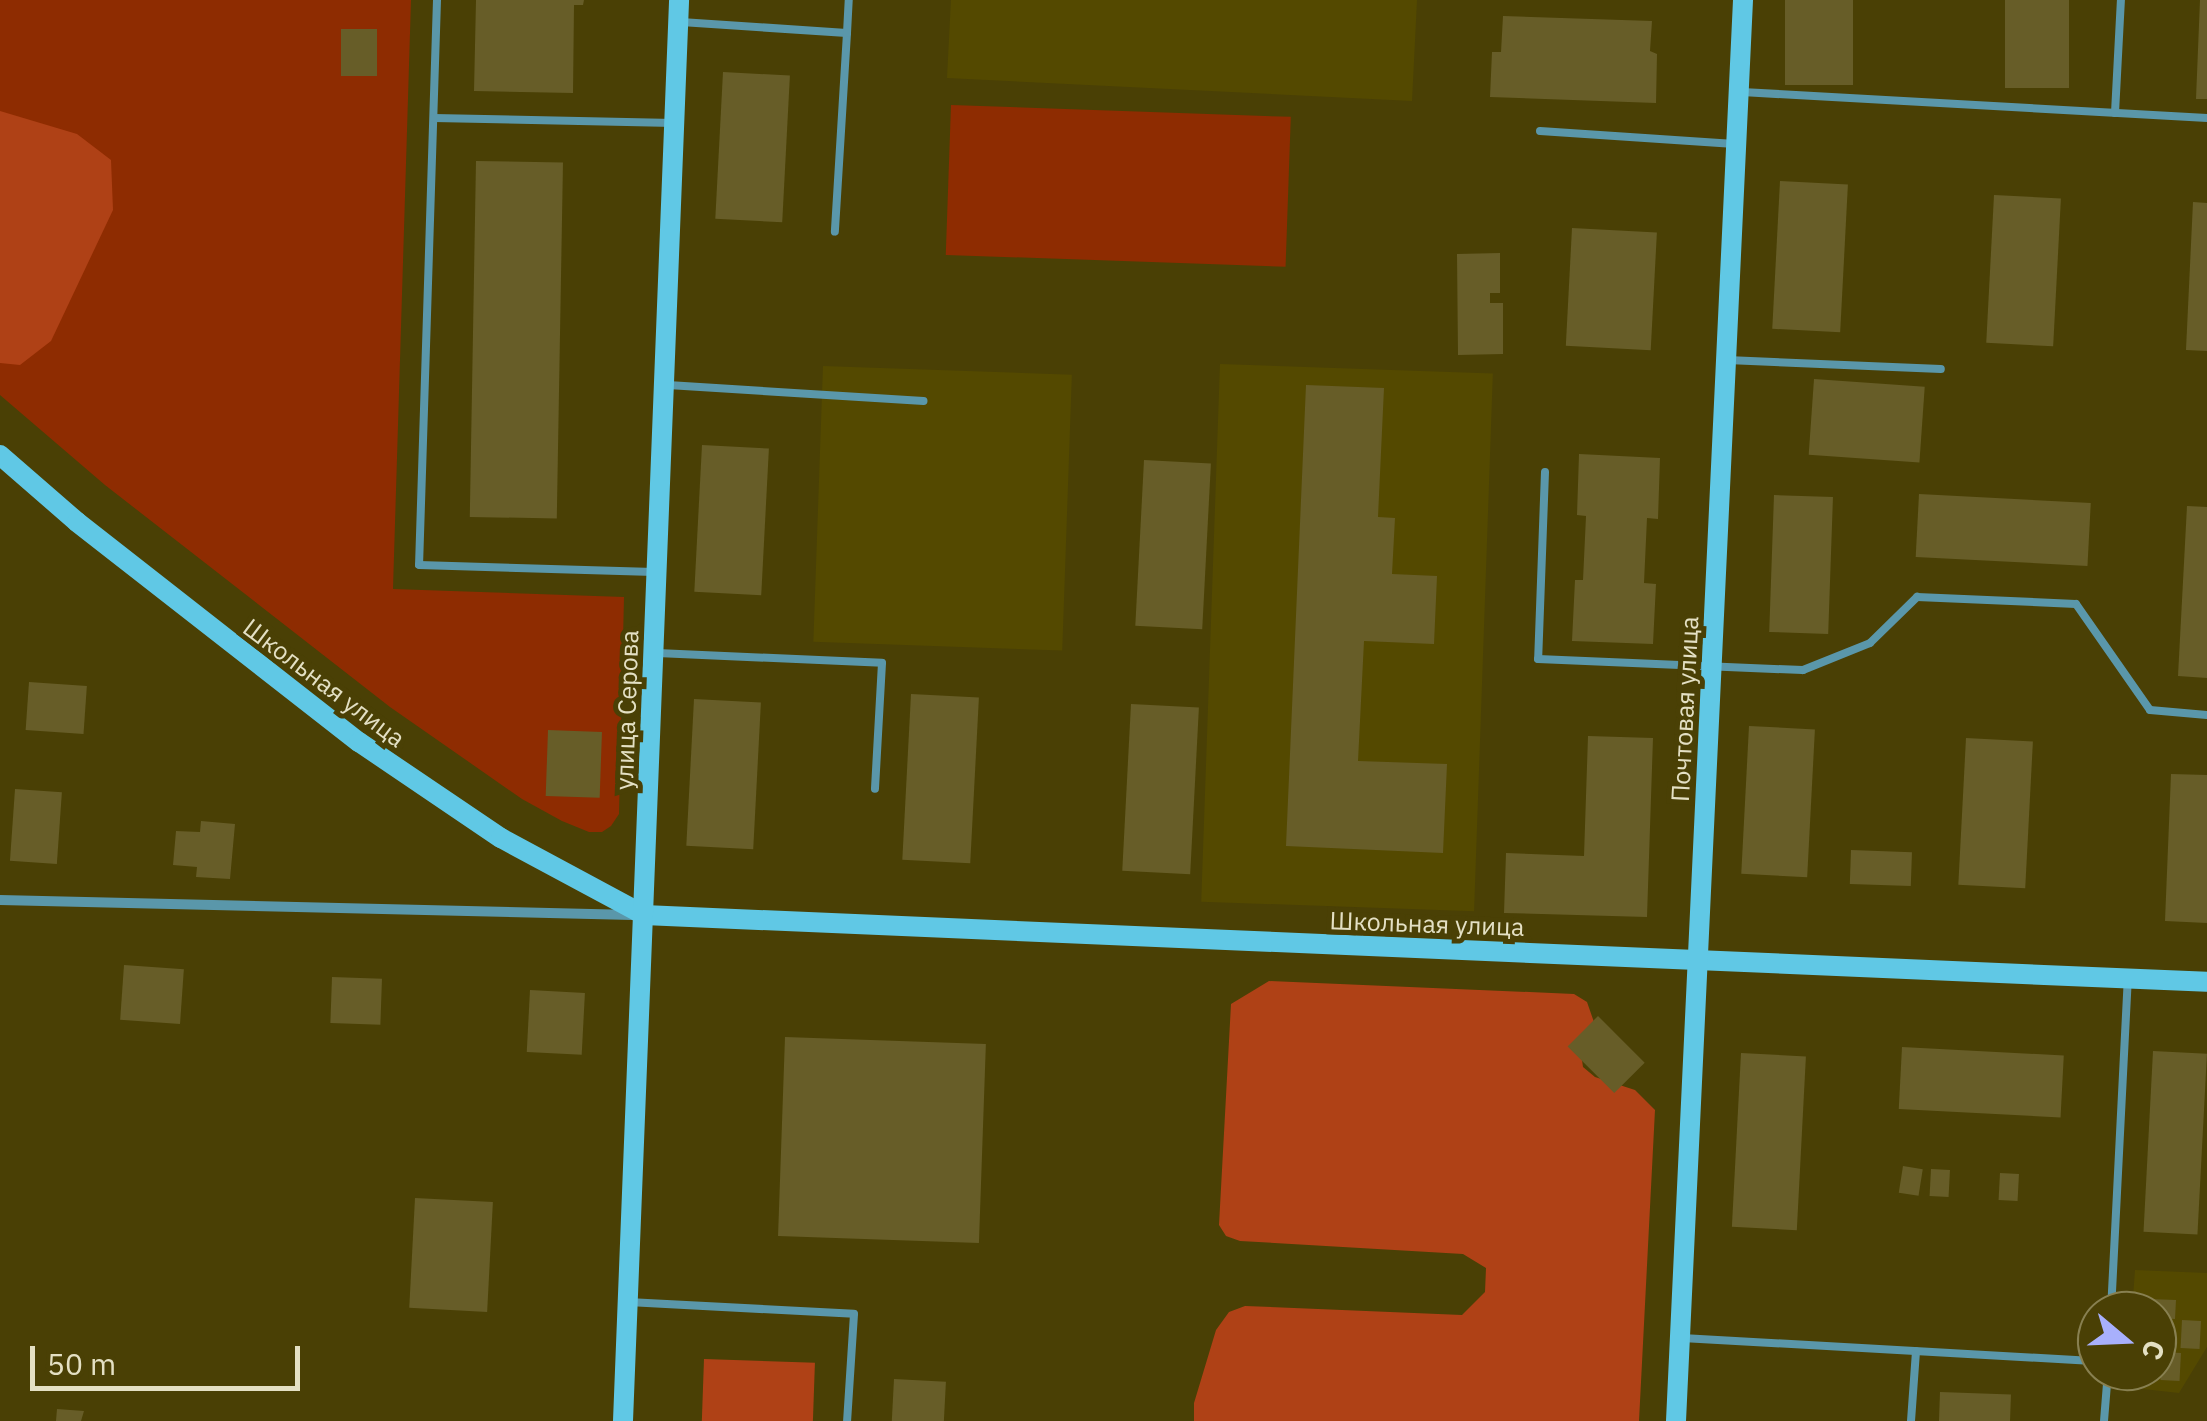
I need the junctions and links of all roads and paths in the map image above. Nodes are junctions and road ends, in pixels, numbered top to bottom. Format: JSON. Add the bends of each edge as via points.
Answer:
{"nodes":[{"id":1,"x":437,"y":0,"type":"edge"},
{"id":2,"x":679,"y":0,"type":"edge"},
{"id":3,"x":849,"y":0,"type":"edge"},
{"id":4,"x":1744,"y":0,"type":"edge"},
{"id":5,"x":2120,"y":0,"type":"edge"},
{"id":6,"x":678,"y":22,"type":"junction"},
{"id":7,"x":847,"y":33,"type":"junction"},
{"id":8,"x":1740,"y":92,"type":"junction"},
{"id":9,"x":2115,"y":113,"type":"junction"},
{"id":10,"x":434,"y":118,"type":"junction"},
{"id":11,"x":2207,"y":118,"type":"edge"},
{"id":12,"x":674,"y":122,"type":"junction"},
{"id":13,"x":1540,"y":131,"type":"dead end"},
{"id":14,"x":1737,"y":144,"type":"junction"},
{"id":15,"x":835,"y":232,"type":"dead end"},
{"id":16,"x":1727,"y":360,"type":"junction"},
{"id":17,"x":1941,"y":368,"type":"dead end"},
{"id":18,"x":664,"y":385,"type":"junction"},
{"id":19,"x":923,"y":401,"type":"dead end"},
{"id":20,"x":0,"y":455,"type":"edge"},
{"id":21,"x":1545,"y":472,"type":"dead end"},
{"id":22,"x":657,"y":572,"type":"junction"},
{"id":23,"x":654,"y":652,"type":"junction"},
{"id":24,"x":1712,"y":667,"type":"junction"},
{"id":25,"x":2207,"y":714,"type":"edge"},
{"id":26,"x":874,"y":789,"type":"dead end"},
{"id":27,"x":0,"y":900,"type":"edge"},
{"id":28,"x":644,"y":915,"type":"junction"},
{"id":29,"x":1698,"y":960,"type":"junction"},
{"id":30,"x":2128,"y":979,"type":"junction"},
{"id":31,"x":2207,"y":982,"type":"edge"},
{"id":32,"x":2112,"y":1291,"type":"edge"},
{"id":33,"x":628,"y":1302,"type":"junction"},
{"id":34,"x":1680,"y":1338,"type":"junction"},
{"id":35,"x":1916,"y":1351,"type":"junction"},
{"id":36,"x":2077,"y":1359,"type":"edge"},
{"id":37,"x":2106,"y":1391,"type":"edge"},
{"id":38,"x":623,"y":1421,"type":"edge"},
{"id":39,"x":847,"y":1421,"type":"edge"},
{"id":40,"x":1676,"y":1421,"type":"edge"},
{"id":41,"x":1911,"y":1421,"type":"edge"},
{"id":42,"x":2104,"y":1421,"type":"edge"}],
"edges":[{"from":1,"to":10,"type":"lane"},
{"from":2,"to":6,"type":"main road","name":"улица Серова"},
{"from":3,"to":7,"type":"lane"},
{"from":4,"to":8,"type":"main road","name":"Почтовая улица"},
{"from":5,"to":9,"type":"lane"},
{"from":6,"to":7,"type":"lane"},
{"from":6,"to":12,"type":"main road","name":"улица Серова"},
{"from":7,"to":15,"type":"lane"},
{"from":8,"to":9,"type":"lane"},
{"from":8,"to":14,"type":"main road","name":"Почтовая улица"},
{"from":9,"to":11,"type":"lane"},
{"from":10,"to":12,"type":"lane"},
{"from":10,"to":22,"type":"lane","via":[[419,565]]},
{"from":12,"to":18,"type":"main road","name":"улица Серова"},
{"from":13,"to":14,"type":"lane"},
{"from":14,"to":16,"type":"main road","name":"Почтовая улица"},
{"from":16,"to":17,"type":"lane"},
{"from":16,"to":24,"type":"main road","name":"Почтовая улица"},
{"from":18,"to":19,"type":"lane"},
{"from":18,"to":22,"type":"main road","name":"улица Серова"},
{"from":20,"to":28,"type":"main road","name":"Школьная улица","via":[[358,742],[501,838]]},
{"from":21,"to":24,"type":"lane","via":[[1538,659]]},
{"from":22,"to":23,"type":"main road","name":"улица Серова"},
{"from":23,"to":26,"type":"lane","via":[[882,663]]},
{"from":23,"to":28,"type":"main road","name":"улица Серова"},
{"from":24,"to":25,"type":"lane","via":[[1803,670],[1870,642],[1917,597],[2076,604],[2150,710]]},
{"from":24,"to":29,"type":"main road","name":"Почтовая улица"},
{"from":27,"to":28,"type":"street","name":"Школьная улица"},
{"from":28,"to":29,"type":"main road","name":"Школьная улица"},
{"from":28,"to":33,"type":"main road","name":"улица Серова"},
{"from":29,"to":30,"type":"main road","name":"Школьная улица"},
{"from":29,"to":34,"type":"main road","name":"Почтовая улица"},
{"from":30,"to":31,"type":"main road","name":"Школьная улица"},
{"from":30,"to":32,"type":"lane"},
{"from":33,"to":38,"type":"main road","name":"улица Серова"},
{"from":33,"to":39,"type":"lane","via":[[854,1314]]},
{"from":34,"to":35,"type":"lane"},
{"from":34,"to":40,"type":"main road","name":"Почтовая улица"},
{"from":35,"to":36,"type":"lane"},
{"from":35,"to":41,"type":"lane"},
{"from":37,"to":42,"type":"lane"}]}
